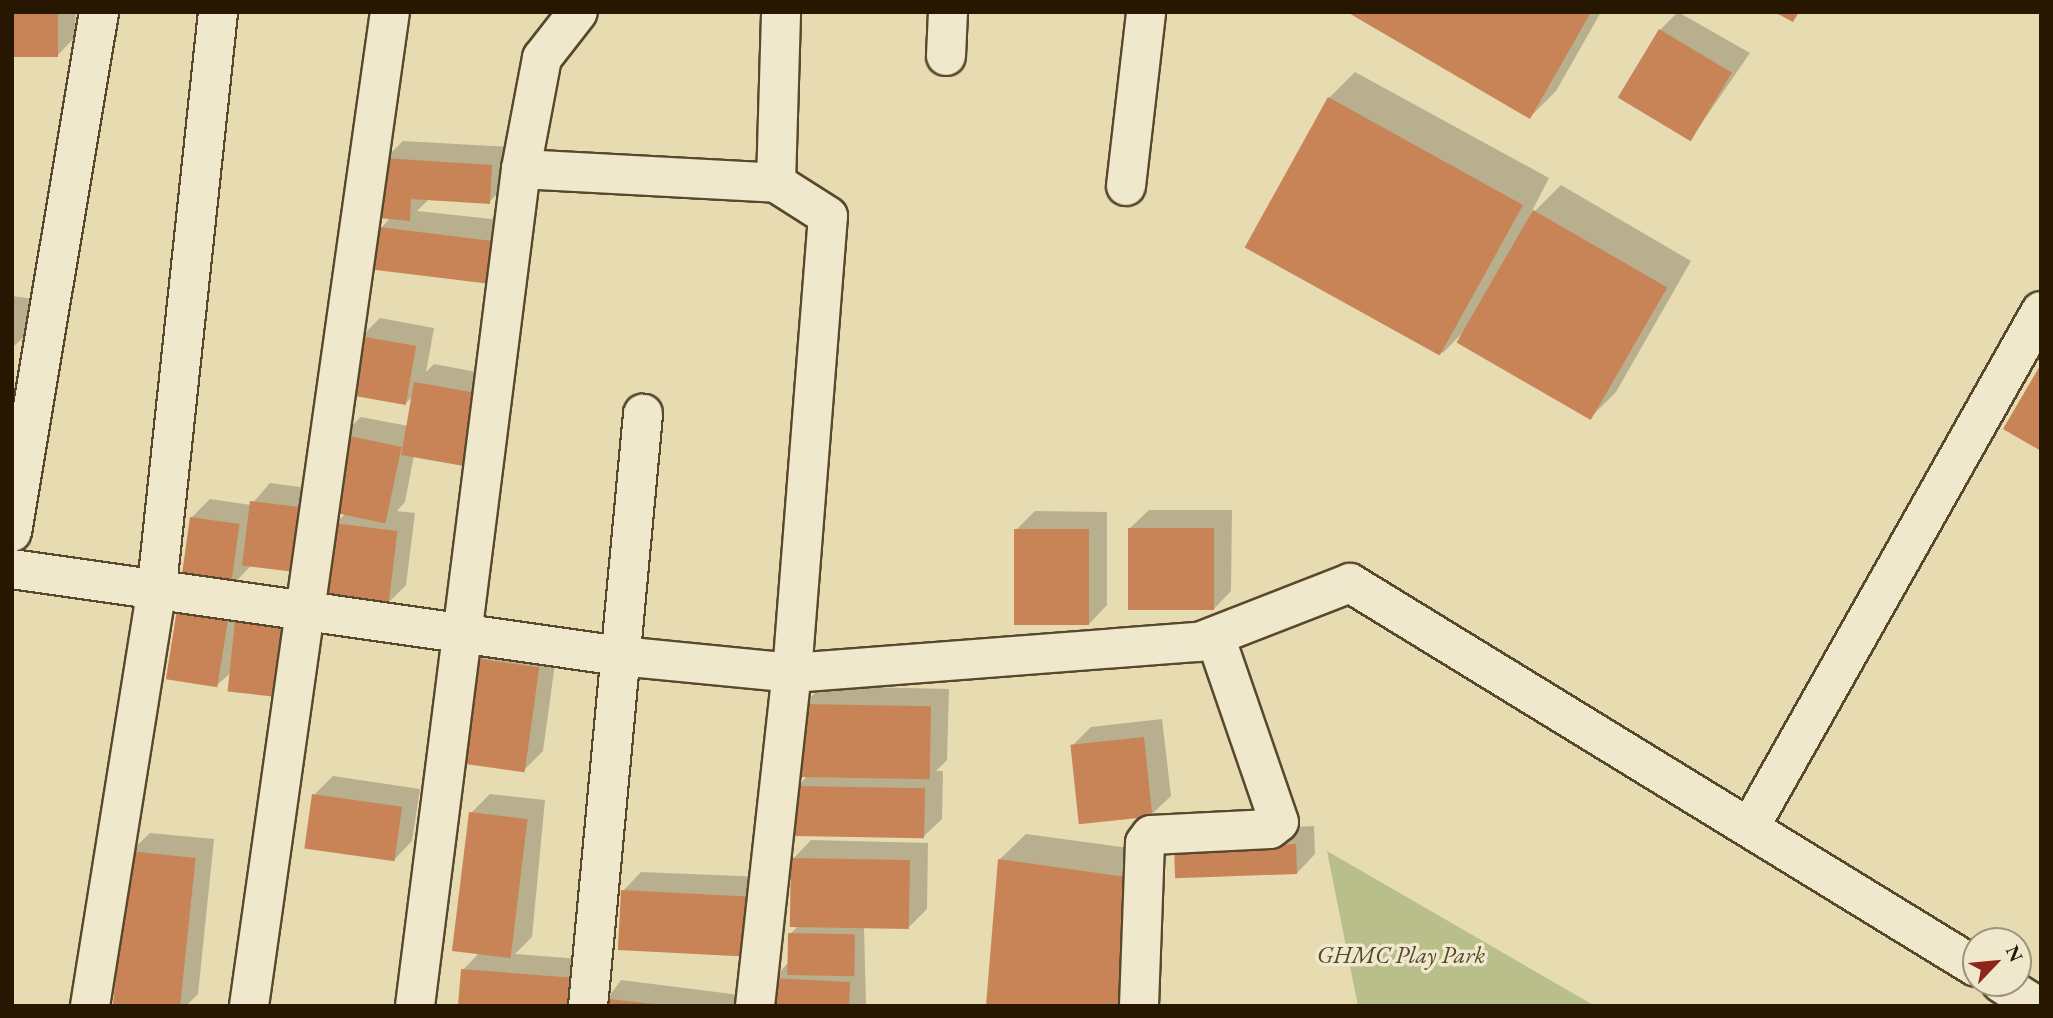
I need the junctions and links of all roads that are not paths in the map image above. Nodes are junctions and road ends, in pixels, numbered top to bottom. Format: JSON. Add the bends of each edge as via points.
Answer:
{"nodes":[{"id":1,"x":99,"y":12,"type":"edge"},
{"id":2,"x":218,"y":12,"type":"edge"},
{"id":3,"x":390,"y":12,"type":"edge"},
{"id":4,"x":578,"y":12,"type":"edge"},
{"id":5,"x":781,"y":12,"type":"edge"},
{"id":6,"x":948,"y":12,"type":"edge"},
{"id":7,"x":1146,"y":12,"type":"edge"},
{"id":8,"x":946,"y":56,"type":"dead end"},
{"id":9,"x":521,"y":169,"type":"junction"},
{"id":10,"x":776,"y":183,"type":"junction"},
{"id":11,"x":1126,"y":186,"type":"dead end"},
{"id":12,"x":2041,"y":311,"type":"edge"},
{"id":13,"x":643,"y":414,"type":"dead end"},
{"id":14,"x":12,"y":532,"type":"edge"},
{"id":15,"x":12,"y":569,"type":"edge"},
{"id":16,"x":157,"y":586,"type":"junction"},
{"id":17,"x":307,"y":609,"type":"junction"},
{"id":18,"x":462,"y":631,"type":"junction"},
{"id":19,"x":1216,"y":639,"type":"junction"},
{"id":20,"x":620,"y":656,"type":"junction"},
{"id":21,"x":792,"y":673,"type":"junction"},
{"id":22,"x":1751,"y":825,"type":"junction"},
{"id":23,"x":1962,"y":958,"type":"edge"},
{"id":24,"x":90,"y":1006,"type":"edge"},
{"id":25,"x":249,"y":1006,"type":"edge"},
{"id":26,"x":415,"y":1006,"type":"edge"},
{"id":27,"x":589,"y":1006,"type":"edge"},
{"id":28,"x":755,"y":1006,"type":"edge"},
{"id":29,"x":1139,"y":1006,"type":"edge"}],
"edges":[{"from":1,"to":14,"type":"street"},
{"from":2,"to":16,"type":"street"},
{"from":3,"to":17,"type":"street"},
{"from":4,"to":9,"type":"street","via":[[542,58]]},
{"from":5,"to":10,"type":"street"},
{"from":6,"to":8,"type":"street"},
{"from":7,"to":11,"type":"street"},
{"from":9,"to":10,"type":"street"},
{"from":9,"to":18,"type":"street"},
{"from":10,"to":21,"type":"street","via":[[828,216]]},
{"from":12,"to":22,"type":"street"},
{"from":13,"to":20,"type":"street"},
{"from":15,"to":16,"type":"street"},
{"from":16,"to":17,"type":"street"},
{"from":16,"to":24,"type":"street"},
{"from":17,"to":18,"type":"street"},
{"from":17,"to":25,"type":"street"},
{"from":18,"to":20,"type":"street"},
{"from":18,"to":26,"type":"street"},
{"from":19,"to":21,"type":"street"},
{"from":19,"to":22,"type":"street","via":[[1350,583]]},
{"from":19,"to":29,"type":"street","via":[[1279,822],[1270,830],[1151,835],[1145,843]]},
{"from":20,"to":21,"type":"street"},
{"from":20,"to":27,"type":"street"},
{"from":21,"to":28,"type":"street"},
{"from":22,"to":23,"type":"street"}]}
